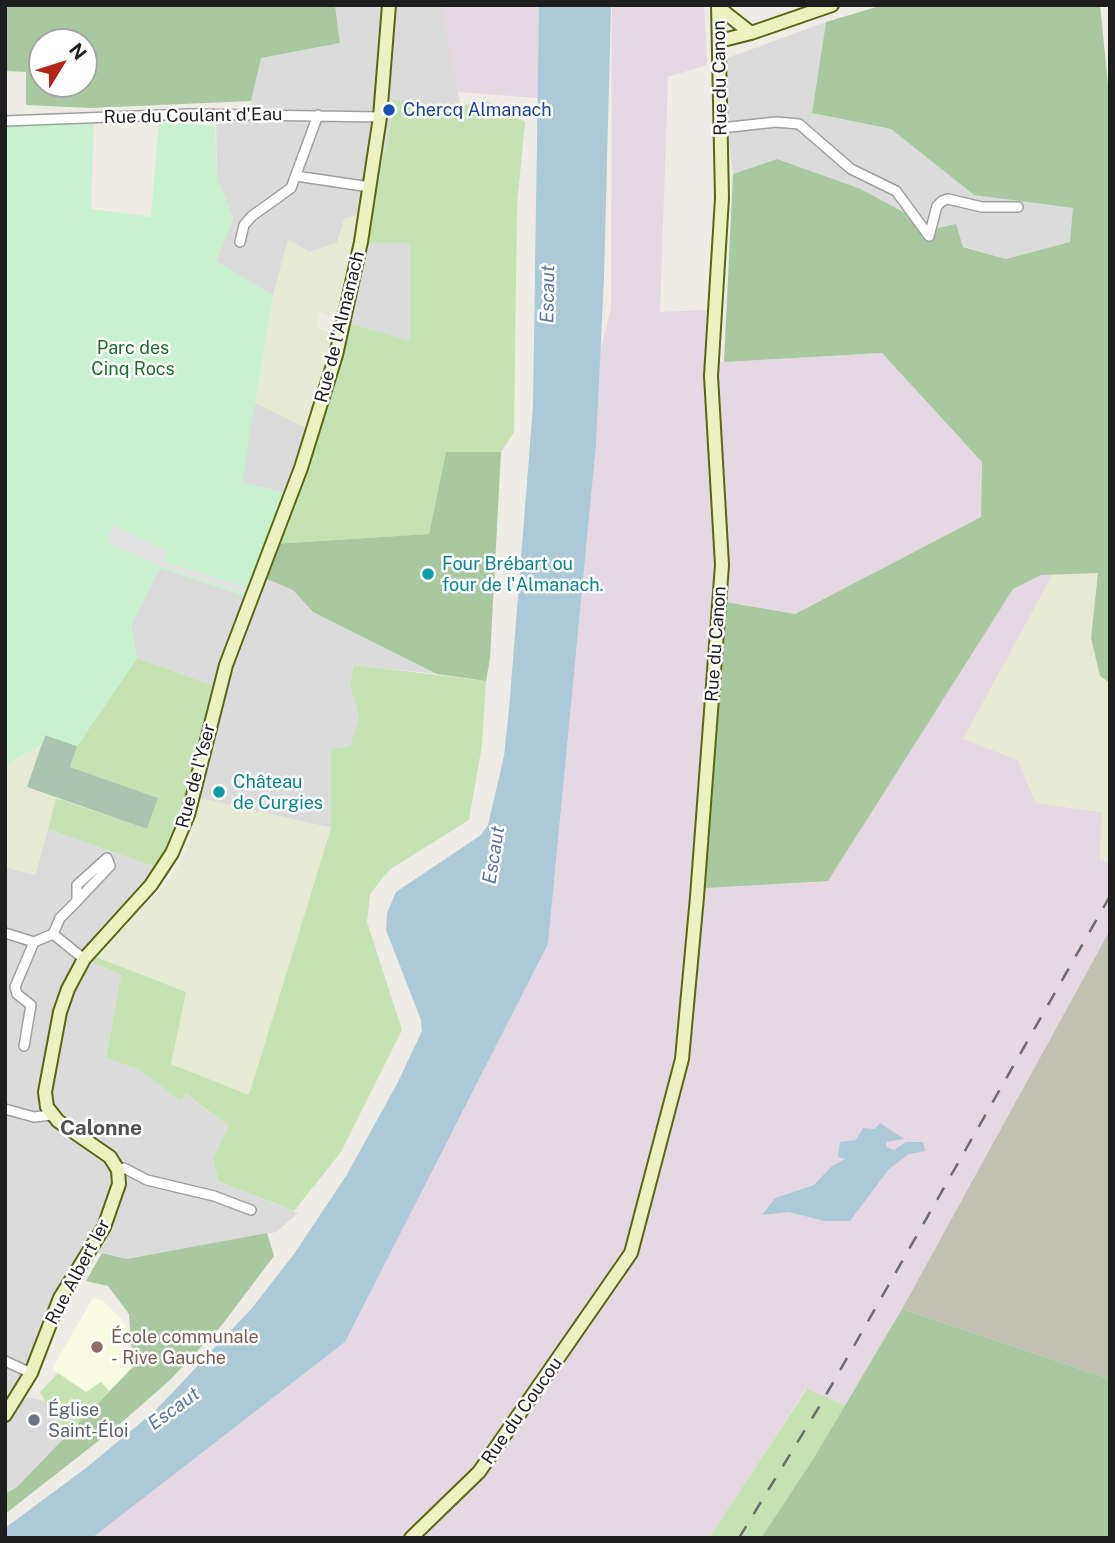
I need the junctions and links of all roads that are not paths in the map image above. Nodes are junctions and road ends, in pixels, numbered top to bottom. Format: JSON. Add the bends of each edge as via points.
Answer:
{"nodes":[{"id":1,"x":389,"y":5,"type":"edge"},
{"id":2,"x":832,"y":5,"type":"edge"},
{"id":3,"x":718,"y":6,"type":"edge"},
{"id":4,"x":751,"y":33,"type":"junction"},
{"id":5,"x":719,"y":41,"type":"junction"},
{"id":6,"x":318,"y":115,"type":"junction"},
{"id":7,"x":380,"y":117,"type":"junction"},
{"id":8,"x":5,"y":121,"type":"edge"},
{"id":9,"x":720,"y":128,"type":"junction"},
{"id":10,"x":296,"y":176,"type":"junction"},
{"id":11,"x":370,"y":187,"type":"junction"},
{"id":12,"x":1018,"y":207,"type":"dead end"},
{"id":13,"x":240,"y":243,"type":"dead end"},
{"id":14,"x":277,"y":532,"type":"joint"},
{"id":15,"x":77,"y":901,"type":"junction"},
{"id":16,"x":5,"y":933,"type":"edge"},
{"id":17,"x":53,"y":934,"type":"junction"},
{"id":18,"x":34,"y":942,"type":"junction"},
{"id":19,"x":84,"y":959,"type":"junction"},
{"id":20,"x":24,"y":1046,"type":"dead end"},
{"id":21,"x":5,"y":1109,"type":"edge"},
{"id":22,"x":51,"y":1115,"type":"junction"},
{"id":23,"x":118,"y":1170,"type":"junction"},
{"id":24,"x":251,"y":1210,"type":"dead end"},
{"id":25,"x":620,"y":1272,"type":"joint"},
{"id":26,"x":5,"y":1361,"type":"edge"},
{"id":27,"x":31,"y":1373,"type":"junction"},
{"id":28,"x":5,"y":1415,"type":"edge"},
{"id":29,"x":411,"y":1538,"type":"edge"}],
"edges":[{"from":1,"to":7,"type":"main road","name":"Rue de l'Almanach"},
{"from":2,"to":4,"type":"main road"},
{"from":3,"to":4,"type":"main road"},
{"from":3,"to":5,"type":"main road","name":"Rue du Canon"},
{"from":4,"to":5,"type":"main road"},
{"from":5,"to":9,"type":"main road","name":"Rue du Canon"},
{"from":6,"to":7,"type":"street","name":"Rue du Coulant d'Eau"},
{"from":6,"to":8,"type":"street","name":"Rue du Coulant d'Eau"},
{"from":6,"to":10,"type":"street"},
{"from":7,"to":11,"type":"main road","name":"Rue de l'Almanach"},
{"from":9,"to":12,"type":"street","via":[[799,124],[852,169],[896,191],[929,236],[937,206],[948,199],[982,207]]},
{"from":9,"to":25,"type":"main road","name":"Rue du Canon","via":[[722,198],[711,376],[722,565],[698,893],[682,1059],[631,1253]]},
{"from":10,"to":11,"type":"street"},
{"from":10,"to":13,"type":"street","via":[[291,188],[244,225]]},
{"from":11,"to":14,"type":"main road","name":"Rue de l'Almanach","via":[[336,355]]},
{"from":14,"to":19,"type":"main road","name":"Rue de l'Yser","via":[[226,666],[180,836],[151,885]]},
{"from":15,"to":15,"type":"street","via":[[110,866],[107,858],[77,885]]},
{"from":15,"to":17,"type":"street"},
{"from":16,"to":18,"type":"street"},
{"from":17,"to":18,"type":"street"},
{"from":17,"to":19,"type":"street"},
{"from":18,"to":20,"type":"street","via":[[15,987],[31,1005]]},
{"from":19,"to":22,"type":"main road","name":"Rue de l'Yser","via":[[60,1012],[45,1092]]},
{"from":21,"to":22,"type":"street","via":[[34,1117]]},
{"from":22,"to":23,"type":"main road","via":[[104,1152]]},
{"from":23,"to":24,"type":"street"},
{"from":23,"to":27,"type":"main road","name":"Rue Albert Ier","via":[[117,1191],[104,1227],[60,1298]]},
{"from":25,"to":29,"type":"main road","name":"Rue du Coucou","via":[[479,1472]]},
{"from":26,"to":27,"type":"street"},
{"from":27,"to":28,"type":"main road","name":"Rue Albert Ier"}]}
